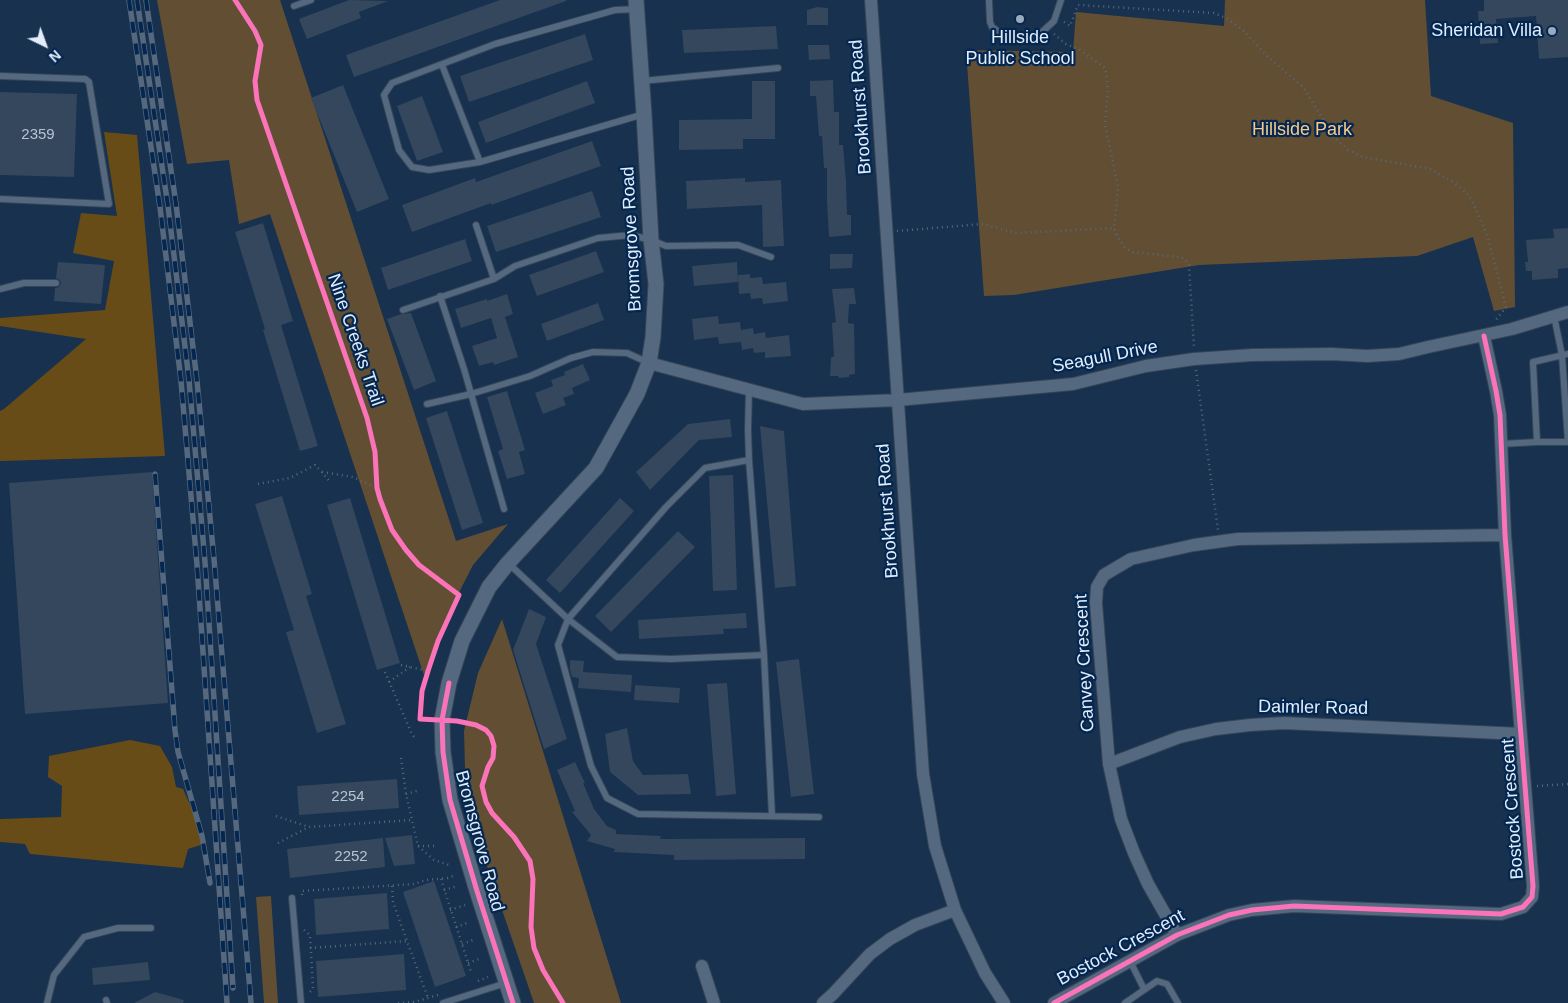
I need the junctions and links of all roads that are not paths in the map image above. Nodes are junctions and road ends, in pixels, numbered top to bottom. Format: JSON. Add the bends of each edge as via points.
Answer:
{"nodes":[{"id":1,"x":311,"y":0,"type":"edge"},
{"id":2,"x":872,"y":0,"type":"edge"},
{"id":3,"x":989,"y":0,"type":"edge"},
{"id":4,"x":1061,"y":0,"type":"edge"},
{"id":5,"x":636,"y":5,"type":"edge"},
{"id":6,"x":294,"y":6,"type":"dead end"},
{"id":7,"x":442,"y":65,"type":"junction"},
{"id":8,"x":778,"y":68,"type":"dead end"},
{"id":9,"x":0,"y":76,"type":"edge"},
{"id":10,"x":642,"y":81,"type":"junction"},
{"id":11,"x":644,"y":114,"type":"junction"},
{"id":12,"x":480,"y":162,"type":"junction"},
{"id":13,"x":0,"y":199,"type":"edge"},
{"id":14,"x":476,"y":225,"type":"dead end"},
{"id":15,"x":651,"y":240,"type":"junction"},
{"id":16,"x":771,"y":257,"type":"dead end"},
{"id":17,"x":494,"y":279,"type":"junction"},
{"id":18,"x":56,"y":283,"type":"dead end"},
{"id":19,"x":0,"y":289,"type":"edge"},
{"id":20,"x":440,"y":296,"type":"junction"},
{"id":21,"x":404,"y":310,"type":"dead end"},
{"id":22,"x":1568,"y":312,"type":"edge"},
{"id":23,"x":1554,"y":316,"type":"junction"},
{"id":24,"x":1484,"y":336,"type":"junction"},
{"id":25,"x":1565,"y":355,"type":"edge"},
{"id":26,"x":649,"y":363,"type":"junction"},
{"id":27,"x":749,"y":389,"type":"junction"},
{"id":28,"x":471,"y":394,"type":"junction"},
{"id":29,"x":898,"y":400,"type":"junction"},
{"id":30,"x":427,"y":404,"type":"dead end"},
{"id":31,"x":1537,"y":442,"type":"junction"},
{"id":32,"x":1501,"y":444,"type":"junction"},
{"id":33,"x":749,"y":460,"type":"junction"},
{"id":34,"x":504,"y":509,"type":"dead end"},
{"id":35,"x":1505,"y":535,"type":"junction"},
{"id":36,"x":508,"y":563,"type":"junction"},
{"id":37,"x":568,"y":619,"type":"junction"},
{"id":38,"x":764,"y":655,"type":"junction"},
{"id":39,"x":1521,"y":734,"type":"junction"},
{"id":40,"x":1109,"y":764,"type":"junction"},
{"id":41,"x":772,"y":816,"type":"junction"},
{"id":42,"x":819,"y":817,"type":"dead end"},
{"id":43,"x":292,"y":898,"type":"dead end"},
{"id":44,"x":955,"y":910,"type":"junction"},
{"id":45,"x":151,"y":928,"type":"dead end"},
{"id":46,"x":1177,"y":935,"type":"junction"},
{"id":47,"x":1130,"y":961,"type":"junction"},
{"id":48,"x":702,"y":966,"type":"dead end"},
{"id":49,"x":506,"y":983,"type":"junction"},
{"id":50,"x":1144,"y":989,"type":"junction"},
{"id":51,"x":47,"y":1003,"type":"edge"},
{"id":52,"x":301,"y":1003,"type":"edge"},
{"id":53,"x":443,"y":1003,"type":"edge"},
{"id":54,"x":513,"y":1003,"type":"edge"},
{"id":55,"x":714,"y":1003,"type":"edge"},
{"id":56,"x":822,"y":1003,"type":"edge"},
{"id":57,"x":1004,"y":1003,"type":"edge"},
{"id":58,"x":1054,"y":1003,"type":"edge"},
{"id":59,"x":1125,"y":1003,"type":"edge"},
{"id":60,"x":1178,"y":1003,"type":"edge"}],
"edges":[{"from":1,"to":6,"type":"lane"},
{"from":2,"to":29,"type":"street","name":"Brookhurst Road"},
{"from":3,"to":4,"type":"lane","via":[[992,26],[1009,37],[1022,38],[1042,32],[1056,18]]},
{"from":5,"to":7,"type":"lane","via":[[495,44]]},
{"from":5,"to":10,"type":"street","name":"Bromsgrove Road"},
{"from":7,"to":12,"type":"lane"},
{"from":7,"to":12,"type":"lane","via":[[392,83],[384,95],[399,150],[412,167],[429,170]]},
{"from":8,"to":10,"type":"lane"},
{"from":9,"to":13,"type":"lane","via":[[85,79],[89,82],[109,204]]},
{"from":10,"to":11,"type":"street","name":"Bromsgrove Road"},
{"from":11,"to":12,"type":"lane"},
{"from":11,"to":15,"type":"street","name":"Bromsgrove Road"},
{"from":14,"to":17,"type":"lane"},
{"from":15,"to":16,"type":"lane","via":[[666,246],[738,245]]},
{"from":15,"to":17,"type":"lane","via":[[631,235],[598,238],[515,266]]},
{"from":15,"to":26,"type":"street","name":"Bromsgrove Road","via":[[656,284]]},
{"from":17,"to":20,"type":"lane"},
{"from":18,"to":19,"type":"lane","via":[[24,283]]},
{"from":20,"to":21,"type":"lane"},
{"from":20,"to":28,"type":"lane"},
{"from":22,"to":23,"type":"street","name":"Seagull Drive"},
{"from":23,"to":24,"type":"street","name":"Seagull Drive"},
{"from":23,"to":25,"type":"lane"},
{"from":24,"to":29,"type":"street","name":"Seagull Drive","via":[[1399,354],[1252,355],[1194,359],[1146,366],[1073,384]]},
{"from":24,"to":32,"type":"street","name":"Bostock Crescent","via":[[1500,415]]},
{"from":25,"to":31,"type":"lane","via":[[1533,362]]},
{"from":25,"to":31,"type":"lane","via":[[1568,442]]},
{"from":26,"to":27,"type":"street","name":"Seagull Drive"},
{"from":26,"to":28,"type":"lane","via":[[627,353],[593,352]]},
{"from":26,"to":36,"type":"street","name":"Bromsgrove Road","via":[[637,394],[596,468]]},
{"from":27,"to":29,"type":"street","name":"Seagull Drive","via":[[803,404]]},
{"from":27,"to":33,"type":"lane"},
{"from":28,"to":30,"type":"lane"},
{"from":28,"to":34,"type":"lane"},
{"from":29,"to":44,"type":"street","name":"Brookhurst Road","via":[[923,774],[935,846]]},
{"from":31,"to":32,"type":"lane"},
{"from":32,"to":35,"type":"street","name":"Bostock Crescent"},
{"from":33,"to":37,"type":"lane","via":[[705,468],[666,507]]},
{"from":33,"to":38,"type":"lane"},
{"from":35,"to":39,"type":"street","name":"Bostock Crescent"},
{"from":35,"to":40,"type":"street","name":"Canvey Crescent","via":[[1275,538],[1194,544],[1131,559],[1104,575],[1097,586],[1096,612]]},
{"from":36,"to":37,"type":"lane"},
{"from":36,"to":49,"type":"street","name":"Bromsgrove Road","via":[[489,587],[462,642],[442,720],[450,800]]},
{"from":37,"to":38,"type":"lane","via":[[617,657],[671,659]]},
{"from":37,"to":41,"type":"lane","via":[[558,645],[591,766],[607,798],[638,814]]},
{"from":38,"to":41,"type":"lane"},
{"from":39,"to":40,"type":"street","name":"Daimler Road","via":[[1250,724],[1180,737]]},
{"from":39,"to":46,"type":"street","name":"Bostock Crescent","via":[[1533,886],[1532,897],[1523,907],[1501,914],[1294,906],[1228,915]]},
{"from":40,"to":46,"type":"street","name":"Canvey Crescent","via":[[1121,818],[1134,853]]},
{"from":41,"to":42,"type":"lane"},
{"from":43,"to":52,"type":"lane"},
{"from":44,"to":56,"type":"street","via":[[915,925],[890,939],[870,954]]},
{"from":44,"to":57,"type":"street","name":"Brookhurst Road","via":[[985,973]]},
{"from":45,"to":51,"type":"lane","via":[[118,928],[84,937],[54,975]]},
{"from":46,"to":47,"type":"street","name":"Bostock Crescent"},
{"from":47,"to":50,"type":"lane"},
{"from":47,"to":58,"type":"street","name":"Bostock Crescent"},
{"from":48,"to":55,"type":"street"},
{"from":49,"to":53,"type":"lane"},
{"from":49,"to":54,"type":"street","name":"Bromsgrove Road"},
{"from":50,"to":59,"type":"lane"},
{"from":50,"to":60,"type":"lane","via":[[1157,981],[1167,984]]}]}
